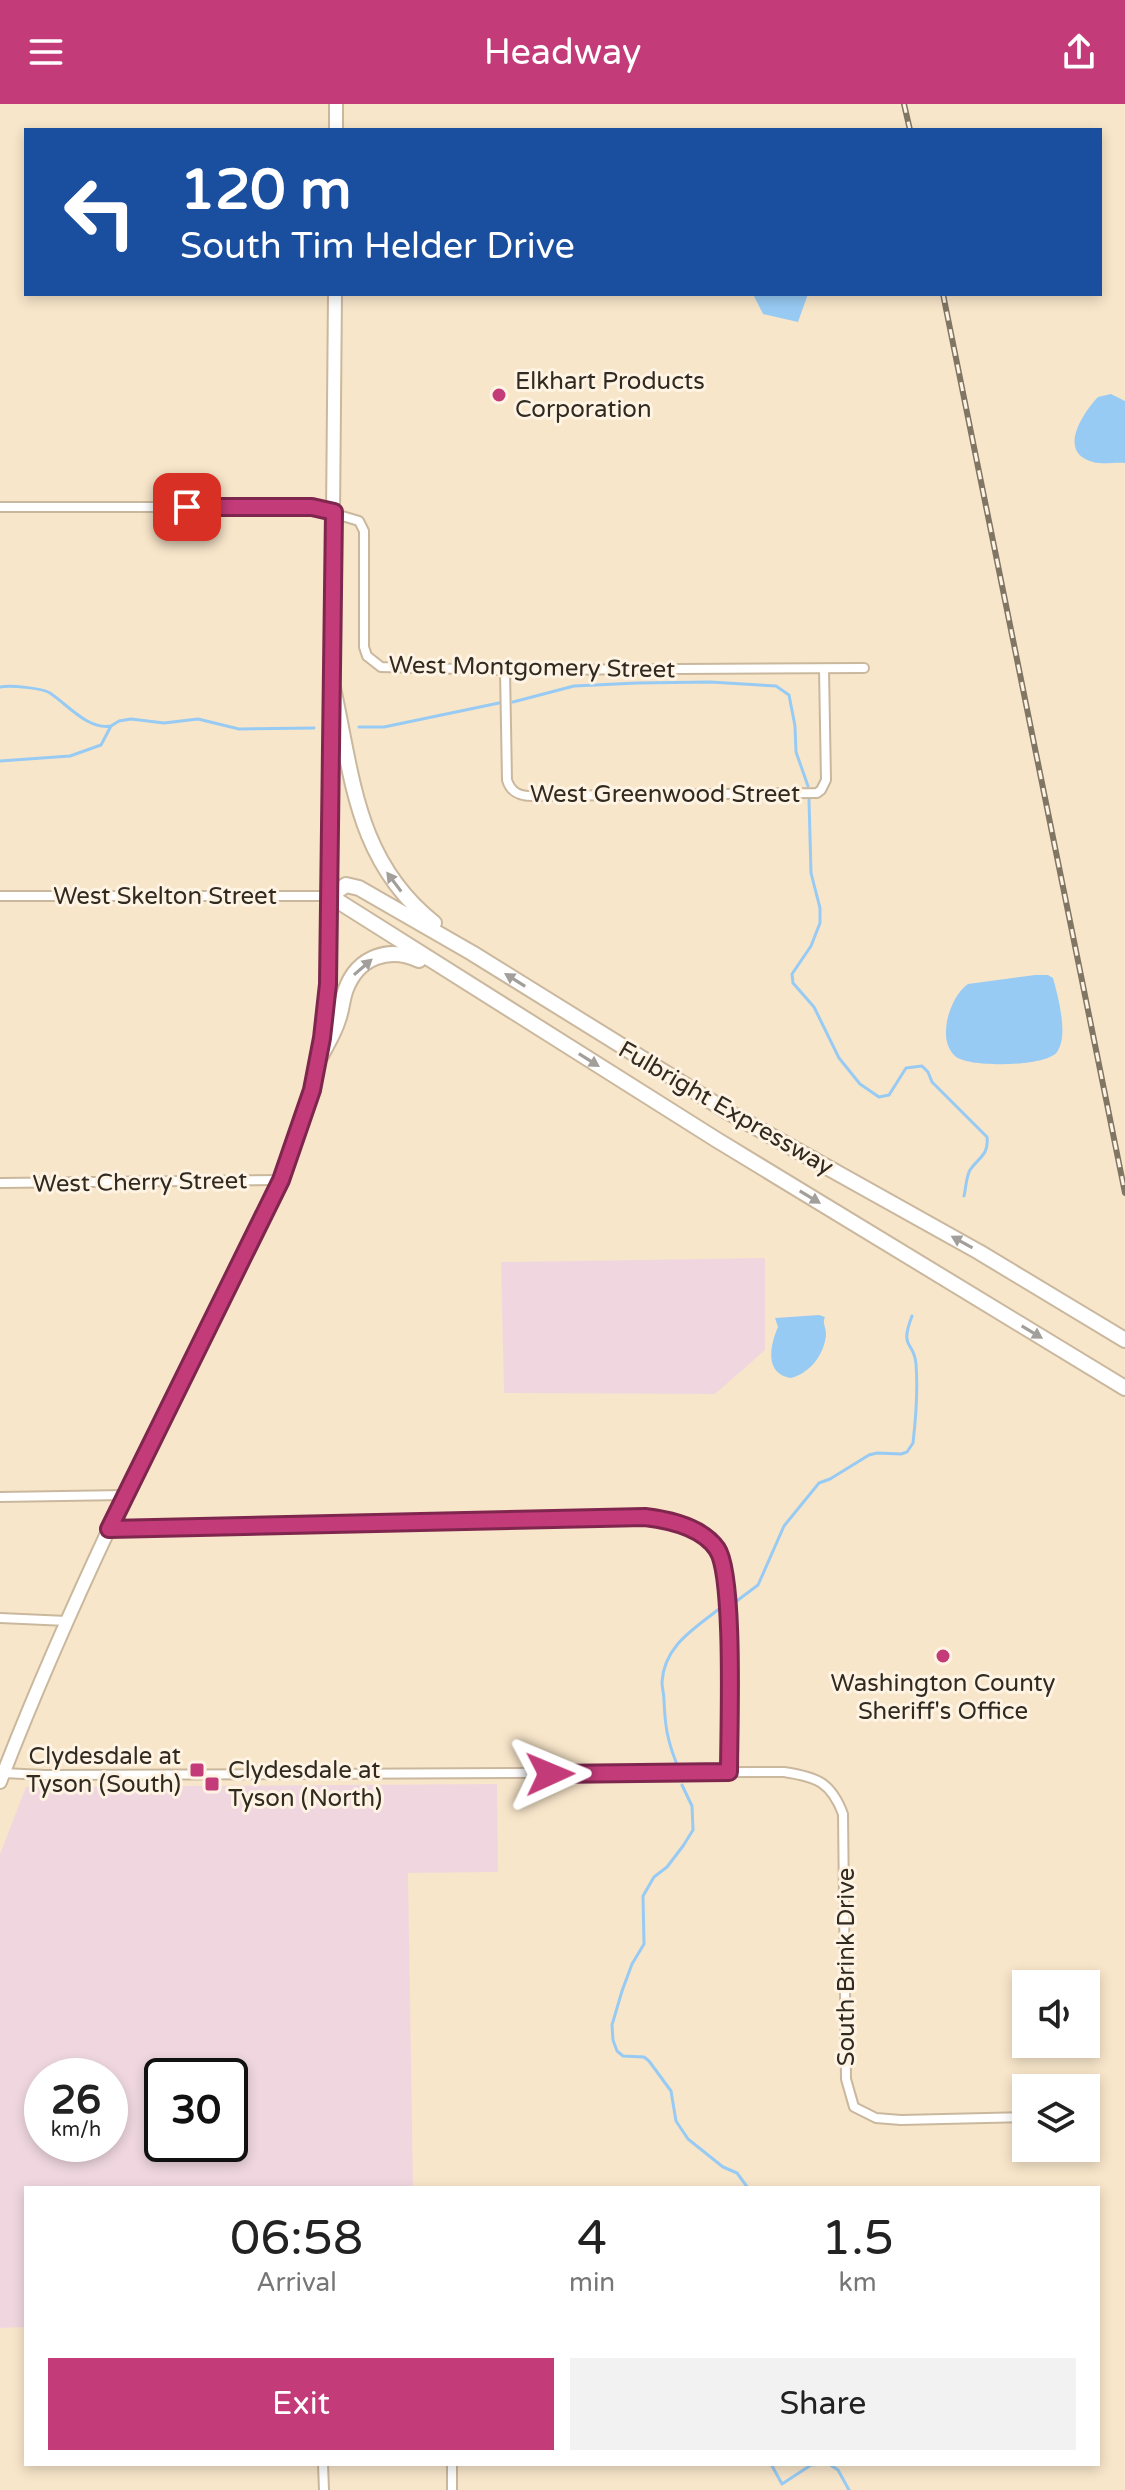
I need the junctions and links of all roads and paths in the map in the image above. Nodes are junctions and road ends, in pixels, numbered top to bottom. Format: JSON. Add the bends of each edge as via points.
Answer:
{"nodes":[{"id":1,"x":336,"y":104,"type":"edge"},
{"id":2,"x":336,"y":128,"type":"edge"},
{"id":3,"x":335,"y":296,"type":"edge"},
{"id":4,"x":0,"y":507,"type":"edge"},
{"id":5,"x":334,"y":512,"type":"junction"},
{"id":6,"x":864,"y":668,"type":"dead end"},
{"id":7,"x":824,"y":669,"type":"junction"},
{"id":8,"x":505,"y":670,"type":"junction"},
{"id":9,"x":333,"y":688,"type":"junction"},
{"id":10,"x":0,"y":896,"type":"edge"},
{"id":11,"x":330,"y":896,"type":"junction"},
{"id":12,"x":472,"y":953,"type":"junction"},
{"id":13,"x":523,"y":1019,"type":"junction"},
{"id":14,"x":318,"y":1061,"type":"junction"},
{"id":15,"x":281,"y":1180,"type":"junction"},
{"id":16,"x":0,"y":1183,"type":"edge"},
{"id":17,"x":1125,"y":1340,"type":"edge"},
{"id":18,"x":1125,"y":1388,"type":"edge"},
{"id":19,"x":125,"y":1495,"type":"junction"},
{"id":20,"x":0,"y":1497,"type":"edge"},
{"id":21,"x":109,"y":1529,"type":"junction"},
{"id":22,"x":0,"y":1618,"type":"edge"},
{"id":23,"x":67,"y":1621,"type":"junction"},
{"id":24,"x":729,"y":1772,"type":"junction"},
{"id":25,"x":2,"y":1777,"type":"edge"},
{"id":26,"x":1012,"y":2117,"type":"edge"},
{"id":27,"x":323,"y":2466,"type":"edge"},
{"id":28,"x":452,"y":2466,"type":"edge"},
{"id":29,"x":324,"y":2490,"type":"edge"},
{"id":30,"x":452,"y":2490,"type":"edge"}],
"edges":[{"from":1,"to":2,"type":"main road"},
{"from":3,"to":5,"type":"main road"},
{"from":4,"to":5,"type":"street","via":[[312,507]]},
{"from":5,"to":8,"type":"street","name":"West Montgomery Street","via":[[363,525],[364,647],[373,663]]},
{"from":5,"to":9,"type":"main road"},
{"from":6,"to":7,"type":"street","name":"West Montgomery Street"},
{"from":7,"to":8,"type":"street","name":"West Montgomery Street"},
{"from":7,"to":8,"type":"street","name":"West Greenwood Street","via":[[826,780],[821,790],[532,796],[515,793],[507,780]]},
{"from":9,"to":11,"type":"main road"},
{"from":12,"to":9,"type":"highway","one_way":true,"via":[[417,909],[374,850],[358,810]]},
{"from":10,"to":11,"type":"street","name":"West Skelton Street"},
{"from":11,"to":12,"type":"highway","name":"Fulbright Expressway","via":[[346,885],[359,888]]},
{"from":11,"to":13,"type":"highway"},
{"from":11,"to":14,"type":"main road","via":[[328,984]]},
{"from":17,"to":12,"type":"highway","name":"Fulbright Expressway","one_way":true,"via":[[730,1113]]},
{"from":14,"to":13,"type":"highway","one_way":true,"via":[[335,1030],[350,980],[369,960],[384,954],[415,958]]},
{"from":13,"to":18,"type":"highway","name":"Fulbright Expressway","one_way":true},
{"from":14,"to":15,"type":"main road"},
{"from":15,"to":16,"type":"street","name":"West Cherry Street"},
{"from":15,"to":19,"type":"main road"},
{"from":19,"to":20,"type":"street"},
{"from":19,"to":21,"type":"main road"},
{"from":21,"to":23,"type":"main road"},
{"from":21,"to":24,"type":"street","via":[[645,1517],[685,1527],[712,1543],[725,1568]]},
{"from":22,"to":23,"type":"street"},
{"from":23,"to":25,"type":"main road"},
{"from":24,"to":25,"type":"street"},
{"from":24,"to":26,"type":"street","name":"South Brink Drive","via":[[806,1775],[836,1796],[843,1814],[846,2079],[854,2107],[876,2118],[901,2120]]},
{"from":27,"to":29,"type":"street"},
{"from":28,"to":30,"type":"street"}]}
